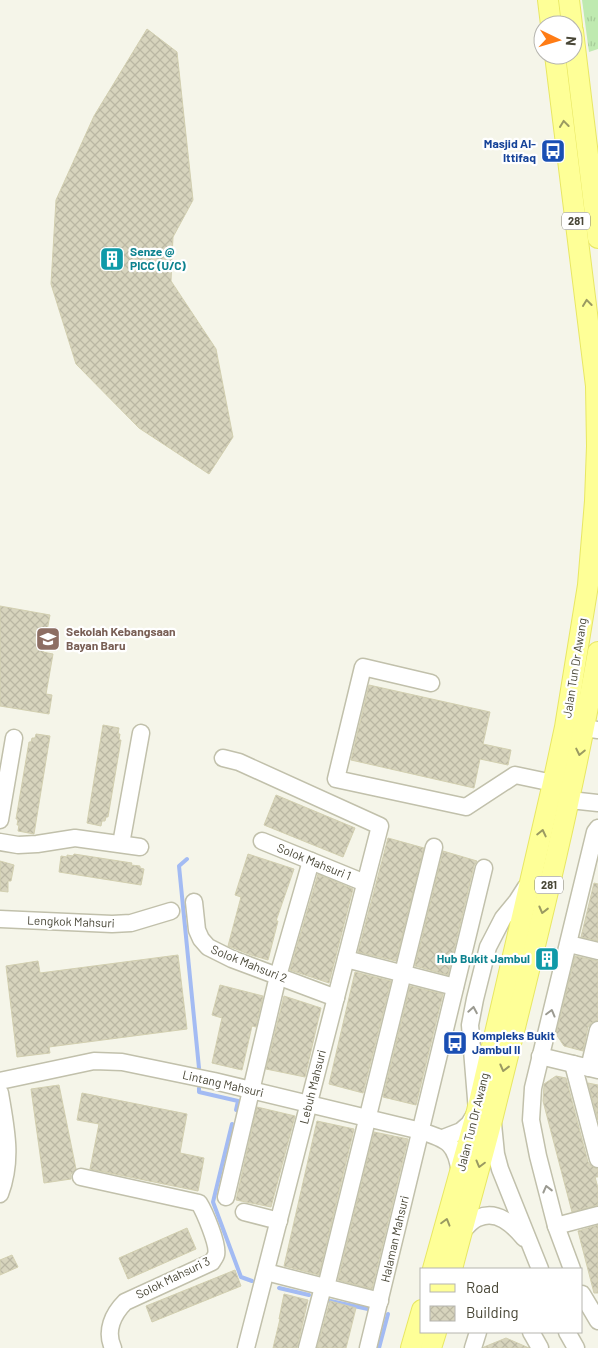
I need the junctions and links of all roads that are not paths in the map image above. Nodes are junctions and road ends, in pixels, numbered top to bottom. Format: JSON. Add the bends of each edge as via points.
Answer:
{"nodes":[{"id":1,"x":548,"y":0,"type":"edge"},
{"id":2,"x":569,"y":0,"type":"edge"},
{"id":3,"x":550,"y":15,"type":"edge"},
{"id":4,"x":571,"y":15,"type":"edge"},
{"id":5,"x":556,"y":65,"type":"edge"},
{"id":6,"x":577,"y":65,"type":"edge"},
{"id":7,"x":598,"y":238,"type":"edge"},
{"id":8,"x":596,"y":510,"type":"edge"},
{"id":9,"x":598,"y":652,"type":"edge"},
{"id":10,"x":431,"y":682,"type":"dead end"},
{"id":11,"x":591,"y":729,"type":"edge"},
{"id":12,"x":140,"y":733,"type":"dead end"},
{"id":13,"x":14,"y":738,"type":"dead end"},
{"id":14,"x":223,"y":758,"type":"dead end"},
{"id":15,"x":553,"y":783,"type":"junction"},
{"id":16,"x":570,"y":800,"type":"junction"},
{"id":17,"x":598,"y":803,"type":"edge"},
{"id":18,"x":0,"y":820,"type":"edge"},
{"id":19,"x":598,"y":828,"type":"edge"},
{"id":20,"x":262,"y":841,"type":"dead end"},
{"id":21,"x":0,"y":842,"type":"edge"},
{"id":22,"x":121,"y":844,"type":"junction"},
{"id":23,"x":140,"y":847,"type":"dead end"},
{"id":24,"x":434,"y":847,"type":"dead end"},
{"id":25,"x":311,"y":861,"type":"junction"},
{"id":26,"x":484,"y":868,"type":"dead end"},
{"id":27,"x":530,"y":881,"type":"junction"},
{"id":28,"x":366,"y":883,"type":"junction"},
{"id":29,"x":194,"y":902,"type":"dead end"},
{"id":30,"x":171,"y":911,"type":"dead end"},
{"id":31,"x":0,"y":919,"type":"edge"},
{"id":32,"x":569,"y":944,"type":"junction"},
{"id":33,"x":598,"y":951,"type":"edge"},
{"id":34,"x":346,"y":959,"type":"junction"},
{"id":35,"x":403,"y":973,"type":"junction"},
{"id":36,"x":278,"y":976,"type":"junction"},
{"id":37,"x":456,"y":987,"type":"junction"},
{"id":38,"x":336,"y":998,"type":"junction"},
{"id":39,"x":598,"y":1030,"type":"edge"},
{"id":40,"x":540,"y":1056,"type":"junction"},
{"id":41,"x":572,"y":1064,"type":"junction"},
{"id":42,"x":593,"y":1069,"type":"edge"},
{"id":43,"x":0,"y":1081,"type":"edge"},
{"id":44,"x":251,"y":1090,"type":"junction"},
{"id":45,"x":0,"y":1092,"type":"edge"},
{"id":46,"x":309,"y":1104,"type":"junction"},
{"id":47,"x":484,"y":1114,"type":"junction"},
{"id":48,"x":367,"y":1118,"type":"junction"},
{"id":49,"x":421,"y":1131,"type":"junction"},
{"id":50,"x":443,"y":1138,"type":"junction"},
{"id":51,"x":598,"y":1159,"type":"edge"},
{"id":52,"x":460,"y":1173,"type":"junction"},
{"id":53,"x":81,"y":1177,"type":"dead end"},
{"id":54,"x":0,"y":1194,"type":"edge"},
{"id":55,"x":226,"y":1197,"type":"dead end"},
{"id":56,"x":244,"y":1212,"type":"dead end"},
{"id":57,"x":598,"y":1215,"type":"edge"},
{"id":58,"x":279,"y":1221,"type":"junction"},
{"id":59,"x":556,"y":1226,"type":"junction"},
{"id":60,"x":462,"y":1231,"type":"junction"},
{"id":61,"x":529,"y":1243,"type":"junction"},
{"id":62,"x":433,"y":1268,"type":"edge"},
{"id":63,"x":452,"y":1268,"type":"edge"},
{"id":64,"x":540,"y":1268,"type":"edge"},
{"id":65,"x":572,"y":1268,"type":"edge"},
{"id":66,"x":266,"y":1272,"type":"junction"},
{"id":67,"x":324,"y":1287,"type":"junction"},
{"id":68,"x":583,"y":1296,"type":"edge"},
{"id":69,"x":380,"y":1300,"type":"junction"},
{"id":70,"x":420,"y":1317,"type":"edge"},
{"id":71,"x":598,"y":1321,"type":"edge"},
{"id":72,"x":436,"y":1333,"type":"edge"},
{"id":73,"x":478,"y":1333,"type":"edge"},
{"id":74,"x":532,"y":1333,"type":"edge"},
{"id":75,"x":568,"y":1333,"type":"edge"},
{"id":76,"x":114,"y":1348,"type":"edge"},
{"id":77,"x":246,"y":1348,"type":"edge"},
{"id":78,"x":307,"y":1348,"type":"edge"},
{"id":79,"x":368,"y":1348,"type":"edge"},
{"id":80,"x":411,"y":1348,"type":"edge"},
{"id":81,"x":431,"y":1348,"type":"edge"},
{"id":82,"x":473,"y":1348,"type":"edge"},
{"id":83,"x":540,"y":1348,"type":"edge"},
{"id":84,"x":576,"y":1348,"type":"edge"}],
"edges":[{"from":1,"to":3,"type":"main road"},
{"from":2,"to":4,"type":"main road"},
{"from":8,"to":5,"type":"main road","name":"Jalan Tun Dr Awang","number":"281","one_way":true,"via":[[596,386]]},
{"from":6,"to":7,"type":"main road","number":"281"},
{"from":8,"to":15,"type":"main road","name":"Jalan Tun Dr Awang","number":"281","via":[[588,585]]},
{"from":9,"to":11,"type":"main road","name":"Jalan Tun Dr Awang","number":"281"},
{"from":10,"to":15,"type":"street","via":[[363,667],[336,779],[466,807],[515,775]]},
{"from":11,"to":16,"type":"main road","name":"Jalan Tun Dr Awang","number":"281","one_way":true},
{"from":12,"to":22,"type":"street"},
{"from":13,"to":18,"type":"street"},
{"from":14,"to":28,"type":"street","name":"Lebuh Mahsuri","via":[[239,762],[380,826]]},
{"from":27,"to":15,"type":"main road","name":"Jalan Tun Dr Awang","number":"281","one_way":true},
{"from":16,"to":17,"type":"street"},
{"from":16,"to":47,"type":"main road","name":"Jalan Tun Dr Awang","number":"281","one_way":true},
{"from":19,"to":32,"type":"street"},
{"from":20,"to":25,"type":"street","name":"Solok Mahsuri 1"},
{"from":21,"to":22,"type":"street","via":[[18,845],[76,838]]},
{"from":22,"to":23,"type":"street"},
{"from":24,"to":35,"type":"street"},
{"from":25,"to":28,"type":"street","name":"Solok Mahsuri 1"},
{"from":25,"to":36,"type":"street"},
{"from":26,"to":37,"type":"street"},
{"from":27,"to":47,"type":"main road","name":"Jalan Tun Dr Awang","number":"281"},
{"from":47,"to":27,"type":"street","one_way":true,"via":[[470,1025],[475,999],[488,947]]},
{"from":28,"to":34,"type":"street","name":"Lebuh Mahsuri"},
{"from":29,"to":36,"type":"street","name":"Solok Mahsuri 2","via":[[197,930],[208,947]]},
{"from":30,"to":31,"type":"street","name":"Lengkok Mahsuri","via":[[131,923],[112,924]]},
{"from":32,"to":33,"type":"street"},
{"from":40,"to":32,"type":"street","one_way":true},
{"from":34,"to":35,"type":"street"},
{"from":34,"to":38,"type":"street","name":"Lebuh Mahsuri"},
{"from":35,"to":37,"type":"street"},
{"from":35,"to":48,"type":"street"},
{"from":36,"to":38,"type":"street","name":"Solok Mahsuri 2"},
{"from":36,"to":44,"type":"street"},
{"from":37,"to":49,"type":"street"},
{"from":38,"to":46,"type":"street","name":"Lebuh Mahsuri"},
{"from":39,"to":42,"type":"street"},
{"from":40,"to":41,"type":"street"},
{"from":59,"to":40,"type":"street","one_way":true,"via":[[531,1120]]},
{"from":41,"to":42,"type":"street"},
{"from":41,"to":51,"type":"street"},
{"from":43,"to":44,"type":"street","name":"Lintang Mahsuri","via":[[107,1060]]},
{"from":44,"to":46,"type":"street","name":"Lintang Mahsuri"},
{"from":44,"to":55,"type":"street"},
{"from":45,"to":54,"type":"street","via":[[8,1161]]},
{"from":46,"to":48,"type":"street","name":"Lintang Mahsuri"},
{"from":46,"to":58,"type":"street","name":"Lebuh Mahsuri"},
{"from":47,"to":50,"type":"street","via":[[453,1136]]},
{"from":47,"to":52,"type":"main road","name":"Jalan Tun Dr Awang","number":"281"},
{"from":47,"to":60,"type":"main road","name":"Jalan Tun Dr Awang","number":"281","one_way":true},
{"from":47,"to":61,"type":"street","via":[[500,1169]]},
{"from":48,"to":49,"type":"street","name":"Lintang Mahsuri"},
{"from":48,"to":67,"type":"street"},
{"from":49,"to":50,"type":"street","name":"Lintang Mahsuri"},
{"from":49,"to":69,"type":"street","name":"Halaman Mahsuri"},
{"from":50,"to":52,"type":"street","via":[[458,1157]]},
{"from":62,"to":52,"type":"main road","name":"Jalan Tun Dr Awang","number":"281","one_way":true},
{"from":53,"to":76,"type":"street","name":"Solok Mahsuri 3","via":[[198,1203],[216,1248],[212,1262],[125,1302],[115,1312],[110,1327]]},
{"from":56,"to":58,"type":"street"},
{"from":57,"to":59,"type":"street"},
{"from":58,"to":66,"type":"street","name":"Lebuh Mahsuri"},
{"from":59,"to":65,"type":"street"},
{"from":60,"to":61,"type":"street","via":[[478,1218],[489,1216],[509,1222]]},
{"from":60,"to":63,"type":"main road","name":"Jalan Tun Dr Awang","number":"281"},
{"from":61,"to":64,"type":"street"},
{"from":66,"to":67,"type":"street"},
{"from":66,"to":77,"type":"street","name":"Lebuh Mahsuri"},
{"from":67,"to":69,"type":"street"},
{"from":67,"to":78,"type":"street"},
{"from":68,"to":71,"type":"street"},
{"from":69,"to":79,"type":"street","name":"Halaman Mahsuri"},
{"from":70,"to":80,"type":"main road"},
{"from":72,"to":81,"type":"main road"},
{"from":73,"to":82,"type":"street"},
{"from":74,"to":83,"type":"street"},
{"from":75,"to":84,"type":"street"}]}
